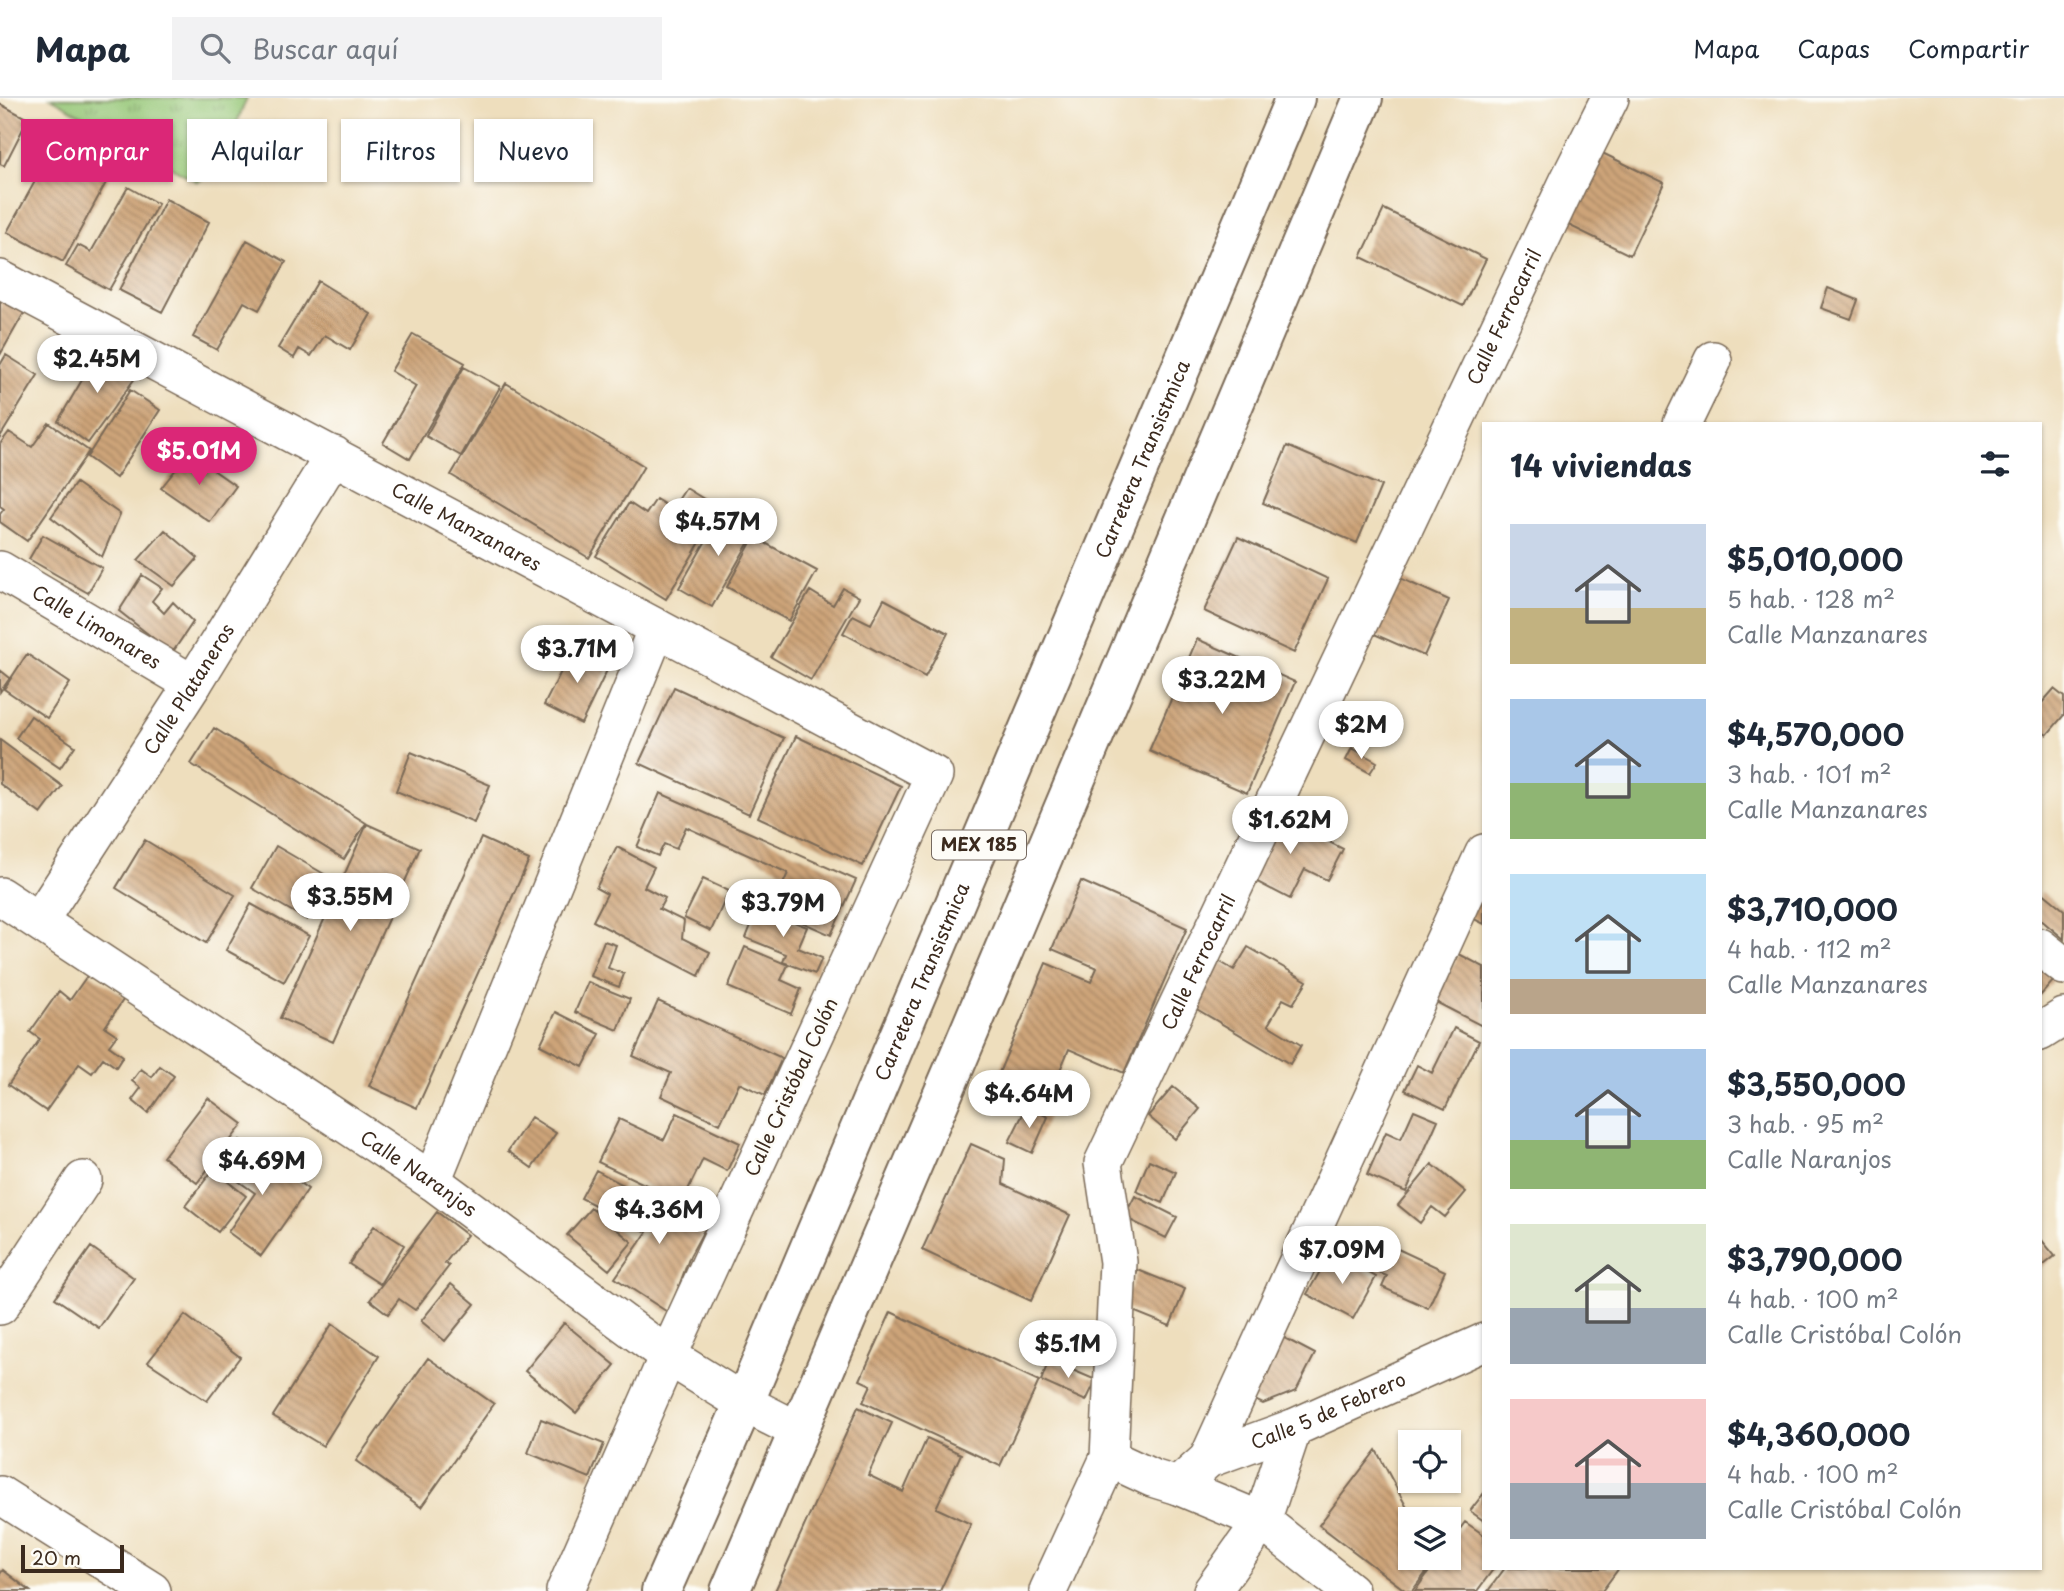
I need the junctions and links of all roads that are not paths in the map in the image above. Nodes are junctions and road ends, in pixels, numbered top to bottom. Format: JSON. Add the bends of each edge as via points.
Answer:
{"nodes":[{"id":1,"x":1295,"y":98,"type":"edge"},
{"id":2,"x":1363,"y":98,"type":"edge"},
{"id":3,"x":1611,"y":98,"type":"edge"},
{"id":4,"x":0,"y":279,"type":"edge"},
{"id":5,"x":1713,"y":360,"type":"dead end"},
{"id":6,"x":1683,"y":422,"type":"edge"},
{"id":7,"x":334,"y":455,"type":"junction"},
{"id":8,"x":0,"y":570,"type":"edge"},
{"id":9,"x":657,"y":628,"type":"junction"},
{"id":10,"x":193,"y":684,"type":"junction"},
{"id":11,"x":934,"y":775,"type":"joint"},
{"id":12,"x":1482,"y":857,"type":"edge"},
{"id":13,"x":0,"y":896,"type":"edge"},
{"id":14,"x":39,"y":921,"type":"junction"},
{"id":15,"x":2042,"y":949,"type":"edge"},
{"id":16,"x":2064,"y":966,"type":"edge"},
{"id":17,"x":2064,"y":1017,"type":"edge"},
{"id":18,"x":2042,"y":1031,"type":"edge"},
{"id":19,"x":83,"y":1180,"type":"dead end"},
{"id":20,"x":432,"y":1181,"type":"junction"},
{"id":21,"x":0,"y":1306,"type":"edge"},
{"id":22,"x":1482,"y":1343,"type":"edge"},
{"id":23,"x":668,"y":1356,"type":"junction"},
{"id":24,"x":744,"y":1402,"type":"junction"},
{"id":25,"x":1293,"y":1428,"type":"junction"},
{"id":26,"x":799,"y":1430,"type":"junction"},
{"id":27,"x":1109,"y":1458,"type":"junction"},
{"id":28,"x":1208,"y":1459,"type":"junction"},
{"id":29,"x":1178,"y":1486,"type":"junction"},
{"id":30,"x":0,"y":1496,"type":"edge"},
{"id":31,"x":1262,"y":1521,"type":"junction"},
{"id":32,"x":152,"y":1591,"type":"edge"},
{"id":33,"x":565,"y":1591,"type":"edge"},
{"id":34,"x":661,"y":1591,"type":"edge"},
{"id":35,"x":730,"y":1591,"type":"edge"},
{"id":36,"x":1048,"y":1591,"type":"edge"},
{"id":37,"x":1212,"y":1591,"type":"edge"},
{"id":38,"x":1350,"y":1591,"type":"edge"}],
"edges":[{"from":1,"to":24,"type":"main road","name":"Carretera Transistmica","number":"MEX 185"},
{"from":2,"to":26,"type":"main road","number":"MEX 185"},
{"from":3,"to":27,"type":"street","name":"Calle Ferrocarril","via":[[1103,1163],[1118,1262]]},
{"from":4,"to":7,"type":"street","name":"Calle Manzanares"},
{"from":5,"to":6,"type":"street"},
{"from":7,"to":9,"type":"street","name":"Calle Manzanares"},
{"from":7,"to":10,"type":"street","name":"Calle Plataneros"},
{"from":8,"to":10,"type":"street","name":"Calle Limonares"},
{"from":9,"to":11,"type":"street","name":"Calle Manzanares"},
{"from":9,"to":20,"type":"street"},
{"from":10,"to":14,"type":"street","name":"Calle Plataneros"},
{"from":11,"to":23,"type":"street","name":"Calle Cristóbal Colón"},
{"from":12,"to":28,"type":"street"},
{"from":13,"to":14,"type":"street","name":"Calle Naranjos"},
{"from":14,"to":20,"type":"street","name":"Calle Naranjos"},
{"from":15,"to":16,"type":"street"},
{"from":17,"to":18,"type":"street"},
{"from":19,"to":21,"type":"street"},
{"from":20,"to":23,"type":"street","name":"Calle Naranjos"},
{"from":22,"to":25,"type":"street","name":"Calle 5 de Febrero"},
{"from":23,"to":24,"type":"street","name":"Calle Naranjos"},
{"from":23,"to":33,"type":"street","name":"Calle Cristóbal Colón"},
{"from":24,"to":26,"type":"street","name":"Calle Naranjos"},
{"from":24,"to":34,"type":"main road","name":"Carretera Transistmica","number":"MEX 185"},
{"from":25,"to":28,"type":"street","name":"Calle 5 de Febrero"},
{"from":25,"to":31,"type":"street"},
{"from":26,"to":35,"type":"main road","number":"MEX 185"},
{"from":27,"to":29,"type":"street"},
{"from":27,"to":36,"type":"street","name":"Calle Ferrocarril"},
{"from":28,"to":29,"type":"street","name":"Calle 5 de Febrero"},
{"from":29,"to":31,"type":"street"},
{"from":30,"to":32,"type":"street"},
{"from":31,"to":37,"type":"street"},
{"from":31,"to":38,"type":"street"}]}
